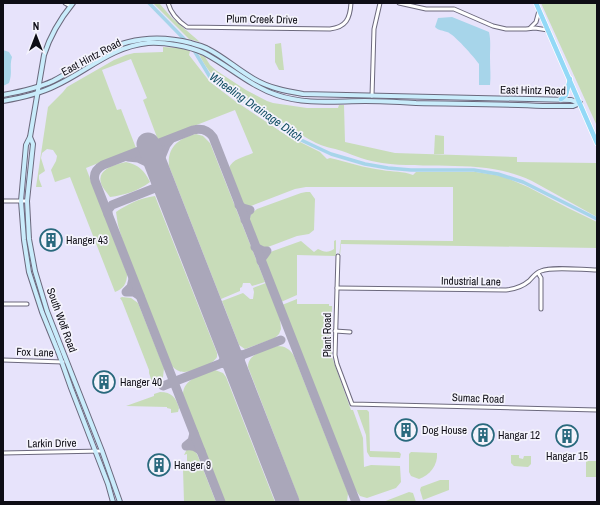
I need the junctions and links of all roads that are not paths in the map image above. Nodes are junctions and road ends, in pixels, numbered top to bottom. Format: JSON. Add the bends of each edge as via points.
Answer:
{"nodes":[{"id":1,"x":65,"y":3,"type":"edge"},
{"id":2,"x":168,"y":3,"type":"edge"},
{"id":3,"x":351,"y":3,"type":"edge"},
{"id":4,"x":380,"y":3,"type":"edge"},
{"id":5,"x":399,"y":3,"type":"edge"},
{"id":6,"x":536,"y":3,"type":"edge"},
{"id":7,"x":71,"y":4,"type":"edge"},
{"id":8,"x":540,"y":11,"type":"junction"},
{"id":9,"x":530,"y":28,"type":"junction"},
{"id":10,"x":548,"y":30,"type":"junction"},
{"id":11,"x":570,"y":79,"type":"junction"},
{"id":12,"x":40,"y":86,"type":"junction"},
{"id":13,"x":39,"y":92,"type":"junction"},
{"id":14,"x":3,"y":95,"type":"edge"},
{"id":15,"x":372,"y":96,"type":"junction"},
{"id":16,"x":561,"y":100,"type":"junction"},
{"id":17,"x":3,"y":101,"type":"edge"},
{"id":18,"x":580,"y":103,"type":"junction"},
{"id":19,"x":30,"y":137,"type":"junction"},
{"id":20,"x":597,"y":143,"type":"edge"},
{"id":21,"x":3,"y":201,"type":"edge"},
{"id":22,"x":21,"y":201,"type":"junction"},
{"id":23,"x":27,"y":201,"type":"junction"},
{"id":24,"x":338,"y":256,"type":"dead end"},
{"id":25,"x":597,"y":270,"type":"edge"},
{"id":26,"x":538,"y":273,"type":"junction"},
{"id":27,"x":338,"y":288,"type":"junction"},
{"id":28,"x":3,"y":304,"type":"edge"},
{"id":29,"x":26,"y":304,"type":"dead end"},
{"id":30,"x":541,"y":309,"type":"dead end"},
{"id":31,"x":335,"y":331,"type":"junction"},
{"id":32,"x":350,"y":332,"type":"dead end"},
{"id":33,"x":3,"y":360,"type":"edge"},
{"id":34,"x":67,"y":361,"type":"junction"},
{"id":35,"x":61,"y":362,"type":"junction"},
{"id":36,"x":359,"y":404,"type":"joint"},
{"id":37,"x":597,"y":410,"type":"edge"},
{"id":38,"x":102,"y":451,"type":"junction"},
{"id":39,"x":96,"y":452,"type":"junction"},
{"id":40,"x":3,"y":453,"type":"edge"},
{"id":41,"x":113,"y":502,"type":"edge"},
{"id":42,"x":120,"y":502,"type":"edge"}],
"edges":[{"from":1,"to":7,"type":"street"},
{"from":2,"to":3,"type":"street","name":"Plum Creek Drive","via":[[179,22],[188,27],[330,29],[343,25],[348,20]]},
{"from":4,"to":15,"type":"street","via":[[374,29]]},
{"from":5,"to":9,"type":"street","via":[[426,10],[454,10],[506,30]]},
{"from":6,"to":8,"type":"main road"},
{"from":7,"to":12,"type":"main road","name":"South Wolf Road","via":[[48,44]]},
{"from":8,"to":9,"type":"street","via":[[536,22]]},
{"from":8,"to":10,"type":"main road"},
{"from":9,"to":10,"type":"street"},
{"from":10,"to":11,"type":"main road"},
{"from":11,"to":16,"type":"main road","via":[[566,95]]},
{"from":11,"to":18,"type":"main road"},
{"from":12,"to":13,"type":"main road","name":"South Wolf Road"},
{"from":12,"to":14,"type":"main road","name":"East Hintz Road"},
{"from":12,"to":15,"type":"main road","name":"East Hintz Road","via":[[52,82],[114,46],[147,38],[178,40],[207,48],[255,80],[283,91]]},
{"from":13,"to":17,"type":"main road","name":"East Hintz Road"},
{"from":13,"to":18,"type":"main road","name":"East Hintz Road","via":[[55,86],[116,51],[149,43],[174,45],[203,53],[266,91],[299,100],[543,106],[572,106]]},
{"from":13,"to":19,"type":"main road","name":"South Wolf Road"},
{"from":15,"to":16,"type":"main road","name":"East Hintz Road"},
{"from":16,"to":18,"type":"main road","name":"East Hintz Road"},
{"from":18,"to":20,"type":"main road"},
{"from":19,"to":22,"type":"main road","name":"South Wolf Road","via":[[26,145]]},
{"from":19,"to":23,"type":"main road","name":"South Wolf Road","via":[[33,144]]},
{"from":21,"to":22,"type":"street"},
{"from":22,"to":23,"type":"street"},
{"from":22,"to":35,"type":"main road","name":"South Wolf Road","via":[[30,272]]},
{"from":23,"to":34,"type":"main road","name":"South Wolf Road","via":[[29,239],[35,271],[47,311]]},
{"from":24,"to":27,"type":"street","name":"Plant Road"},
{"from":25,"to":26,"type":"street","name":"Industrial Lane","via":[[550,269]]},
{"from":26,"to":27,"type":"street","name":"Industrial Lane","via":[[522,286],[506,290]]},
{"from":26,"to":30,"type":"street","via":[[541,278]]},
{"from":27,"to":31,"type":"street","name":"Plant Road"},
{"from":28,"to":29,"type":"street"},
{"from":31,"to":32,"type":"street"},
{"from":31,"to":36,"type":"street","name":"Plant Road","via":[[337,364],[352,404]]},
{"from":33,"to":35,"type":"street","name":"Fox Lane"},
{"from":34,"to":35,"type":"street","name":"Fox Lane"},
{"from":34,"to":38,"type":"main road","name":"South Wolf Road"},
{"from":35,"to":39,"type":"main road","name":"South Wolf Road"},
{"from":36,"to":37,"type":"street","name":"Sumac Road"},
{"from":38,"to":39,"type":"street","name":"Larkin Drive"},
{"from":38,"to":42,"type":"main road","name":"South Wolf Road"},
{"from":39,"to":40,"type":"street","name":"Larkin Drive"},
{"from":39,"to":41,"type":"main road","name":"South Wolf Road"}]}
